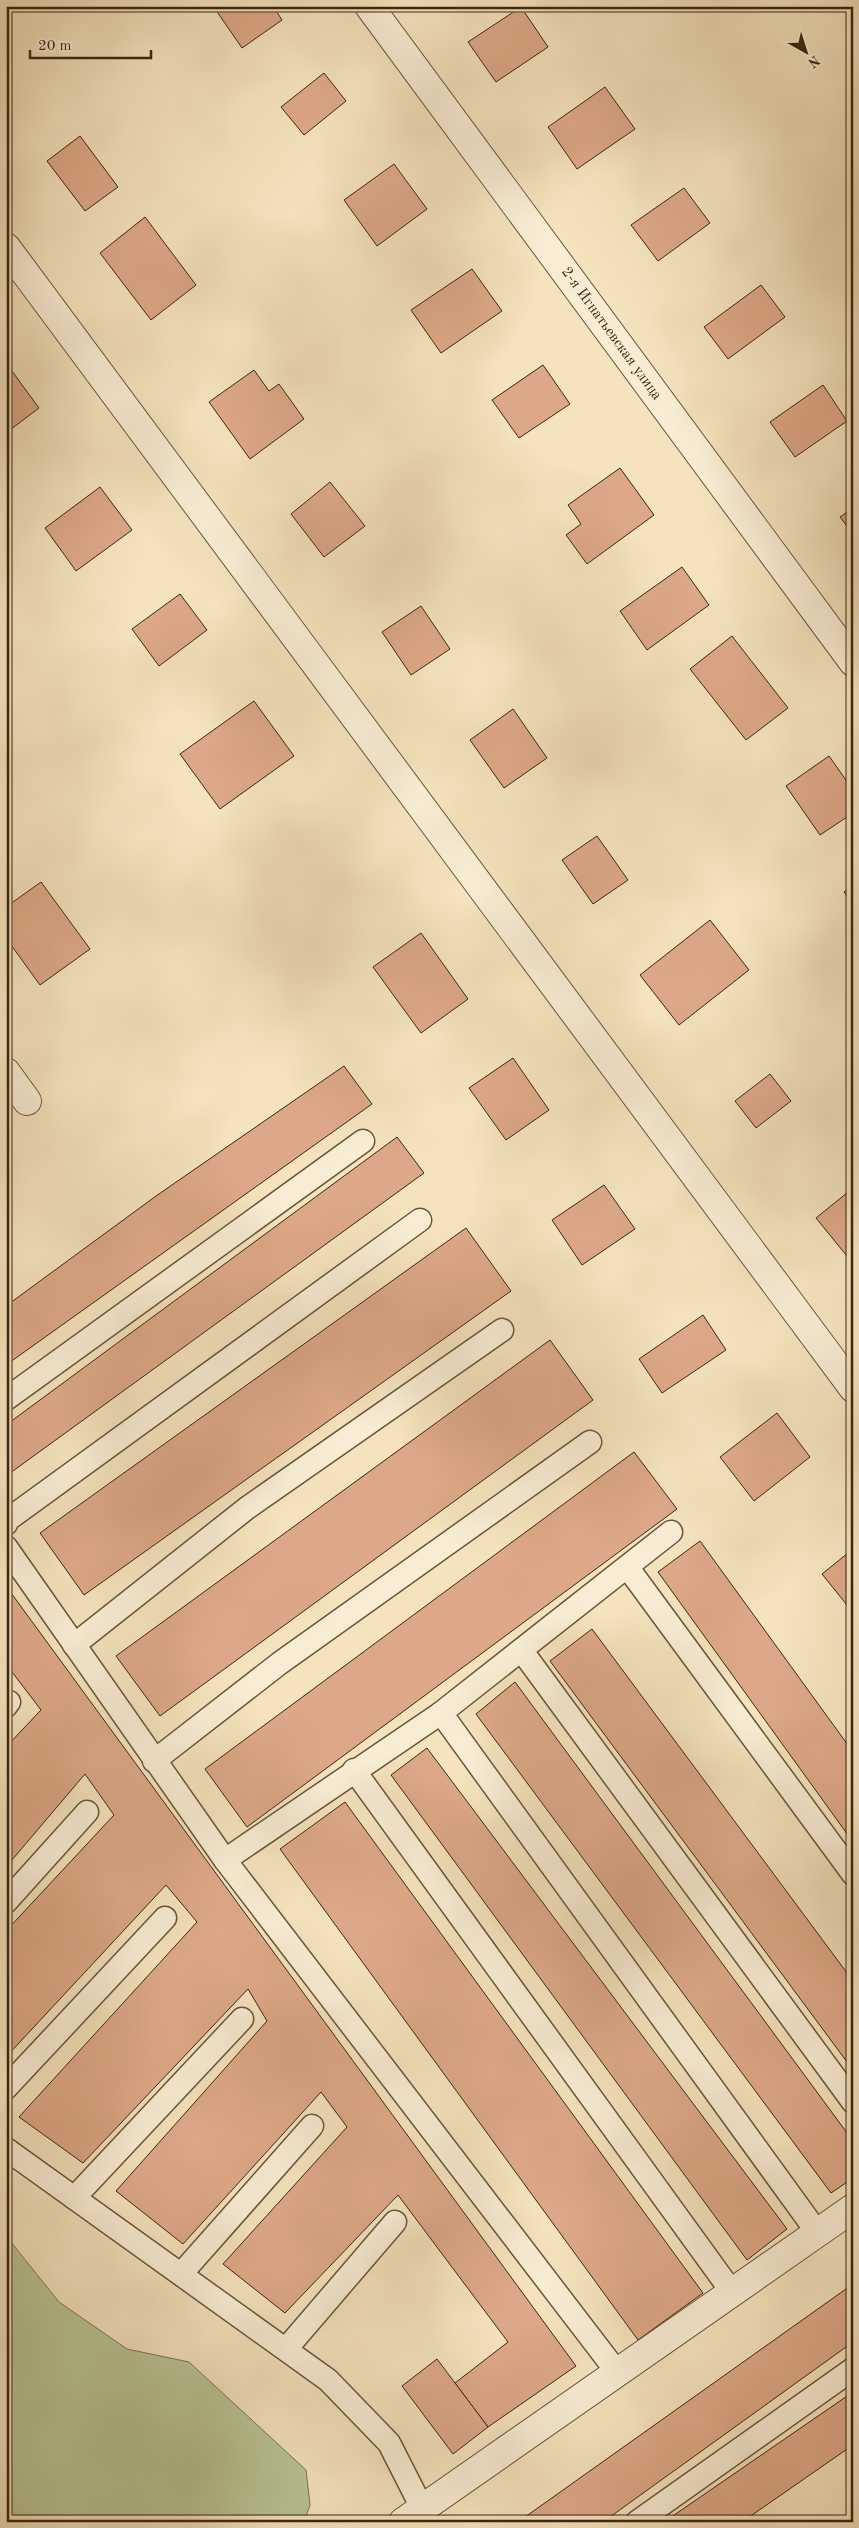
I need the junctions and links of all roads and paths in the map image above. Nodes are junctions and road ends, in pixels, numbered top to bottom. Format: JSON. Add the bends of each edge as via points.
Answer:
{"nodes":[{"id":1,"x":369,"y":6,"type":"edge"},
{"id":2,"x":6,"y":247,"type":"edge"},
{"id":3,"x":853,"y":662,"type":"edge"},
{"id":4,"x":6,"y":1072,"type":"edge"},
{"id":5,"x":27,"y":1101,"type":"dead end"},
{"id":6,"x":363,"y":1141,"type":"dead end"},
{"id":7,"x":420,"y":1220,"type":"dead end"},
{"id":8,"x":502,"y":1330,"type":"dead end"},
{"id":9,"x":853,"y":1388,"type":"edge"},
{"id":10,"x":6,"y":1399,"type":"edge"},
{"id":11,"x":590,"y":1442,"type":"dead end"},
{"id":12,"x":6,"y":1524,"type":"edge"},
{"id":13,"x":671,"y":1532,"type":"dead end"},
{"id":14,"x":6,"y":1547,"type":"edge"},
{"id":15,"x":628,"y":1568,"type":"junction"},
{"id":16,"x":74,"y":1644,"type":"junction"},
{"id":17,"x":522,"y":1651,"type":"junction"},
{"id":18,"x":441,"y":1713,"type":"junction"},
{"id":19,"x":154,"y":1761,"type":"junction"},
{"id":20,"x":354,"y":1770,"type":"junction"},
{"id":21,"x":87,"y":1812,"type":"dead end"},
{"id":22,"x":225,"y":1860,"type":"junction"},
{"id":23,"x":853,"y":1874,"type":"edge"},
{"id":24,"x":6,"y":1902,"type":"edge"},
{"id":25,"x":165,"y":1918,"type":"dead end"},
{"id":26,"x":242,"y":2019,"type":"dead end"},
{"id":27,"x":6,"y":2088,"type":"edge"},
{"id":28,"x":853,"y":2102,"type":"edge"},
{"id":29,"x":312,"y":2126,"type":"dead end"},
{"id":30,"x":6,"y":2149,"type":"edge"},
{"id":31,"x":74,"y":2198,"type":"junction"},
{"id":32,"x":853,"y":2208,"type":"edge"},
{"id":33,"x":395,"y":2222,"type":"dead end"},
{"id":34,"x":817,"y":2232,"type":"junction"},
{"id":35,"x":181,"y":2274,"type":"junction"},
{"id":36,"x":732,"y":2292,"type":"junction"},
{"id":37,"x":286,"y":2349,"type":"junction"},
{"id":38,"x":853,"y":2369,"type":"edge"},
{"id":39,"x":617,"y":2372,"type":"junction"},
{"id":40,"x":413,"y":2515,"type":"edge"},
{"id":41,"x":637,"y":2522,"type":"edge"}],
"edges":[{"from":1,"to":3,"type":"street","name":"2-я Игнатьевская улица"},
{"from":2,"to":9,"type":"street"},
{"from":4,"to":5,"type":"street"},
{"from":6,"to":10,"type":"lane"},
{"from":7,"to":12,"type":"lane"},
{"from":8,"to":16,"type":"lane","via":[[247,1508]]},
{"from":11,"to":19,"type":"lane","via":[[280,1663]]},
{"from":13,"to":15,"type":"lane"},
{"from":14,"to":16,"type":"lane"},
{"from":15,"to":17,"type":"lane"},
{"from":15,"to":23,"type":"lane"},
{"from":16,"to":19,"type":"lane"},
{"from":17,"to":18,"type":"lane"},
{"from":17,"to":28,"type":"lane"},
{"from":18,"to":20,"type":"lane"},
{"from":18,"to":34,"type":"lane"},
{"from":19,"to":22,"type":"lane"},
{"from":20,"to":22,"type":"lane"},
{"from":20,"to":36,"type":"lane"},
{"from":21,"to":24,"type":"lane"},
{"from":22,"to":39,"type":"lane"},
{"from":25,"to":27,"type":"lane"},
{"from":26,"to":31,"type":"lane"},
{"from":29,"to":35,"type":"lane"},
{"from":30,"to":31,"type":"lane"},
{"from":31,"to":35,"type":"lane"},
{"from":32,"to":34,"type":"street"},
{"from":33,"to":37,"type":"lane"},
{"from":34,"to":36,"type":"street"},
{"from":35,"to":37,"type":"lane"},
{"from":36,"to":39,"type":"street"},
{"from":37,"to":40,"type":"lane","via":[[328,2380],[389,2443]]},
{"from":38,"to":41,"type":"lane"},
{"from":39,"to":40,"type":"street"}]}
